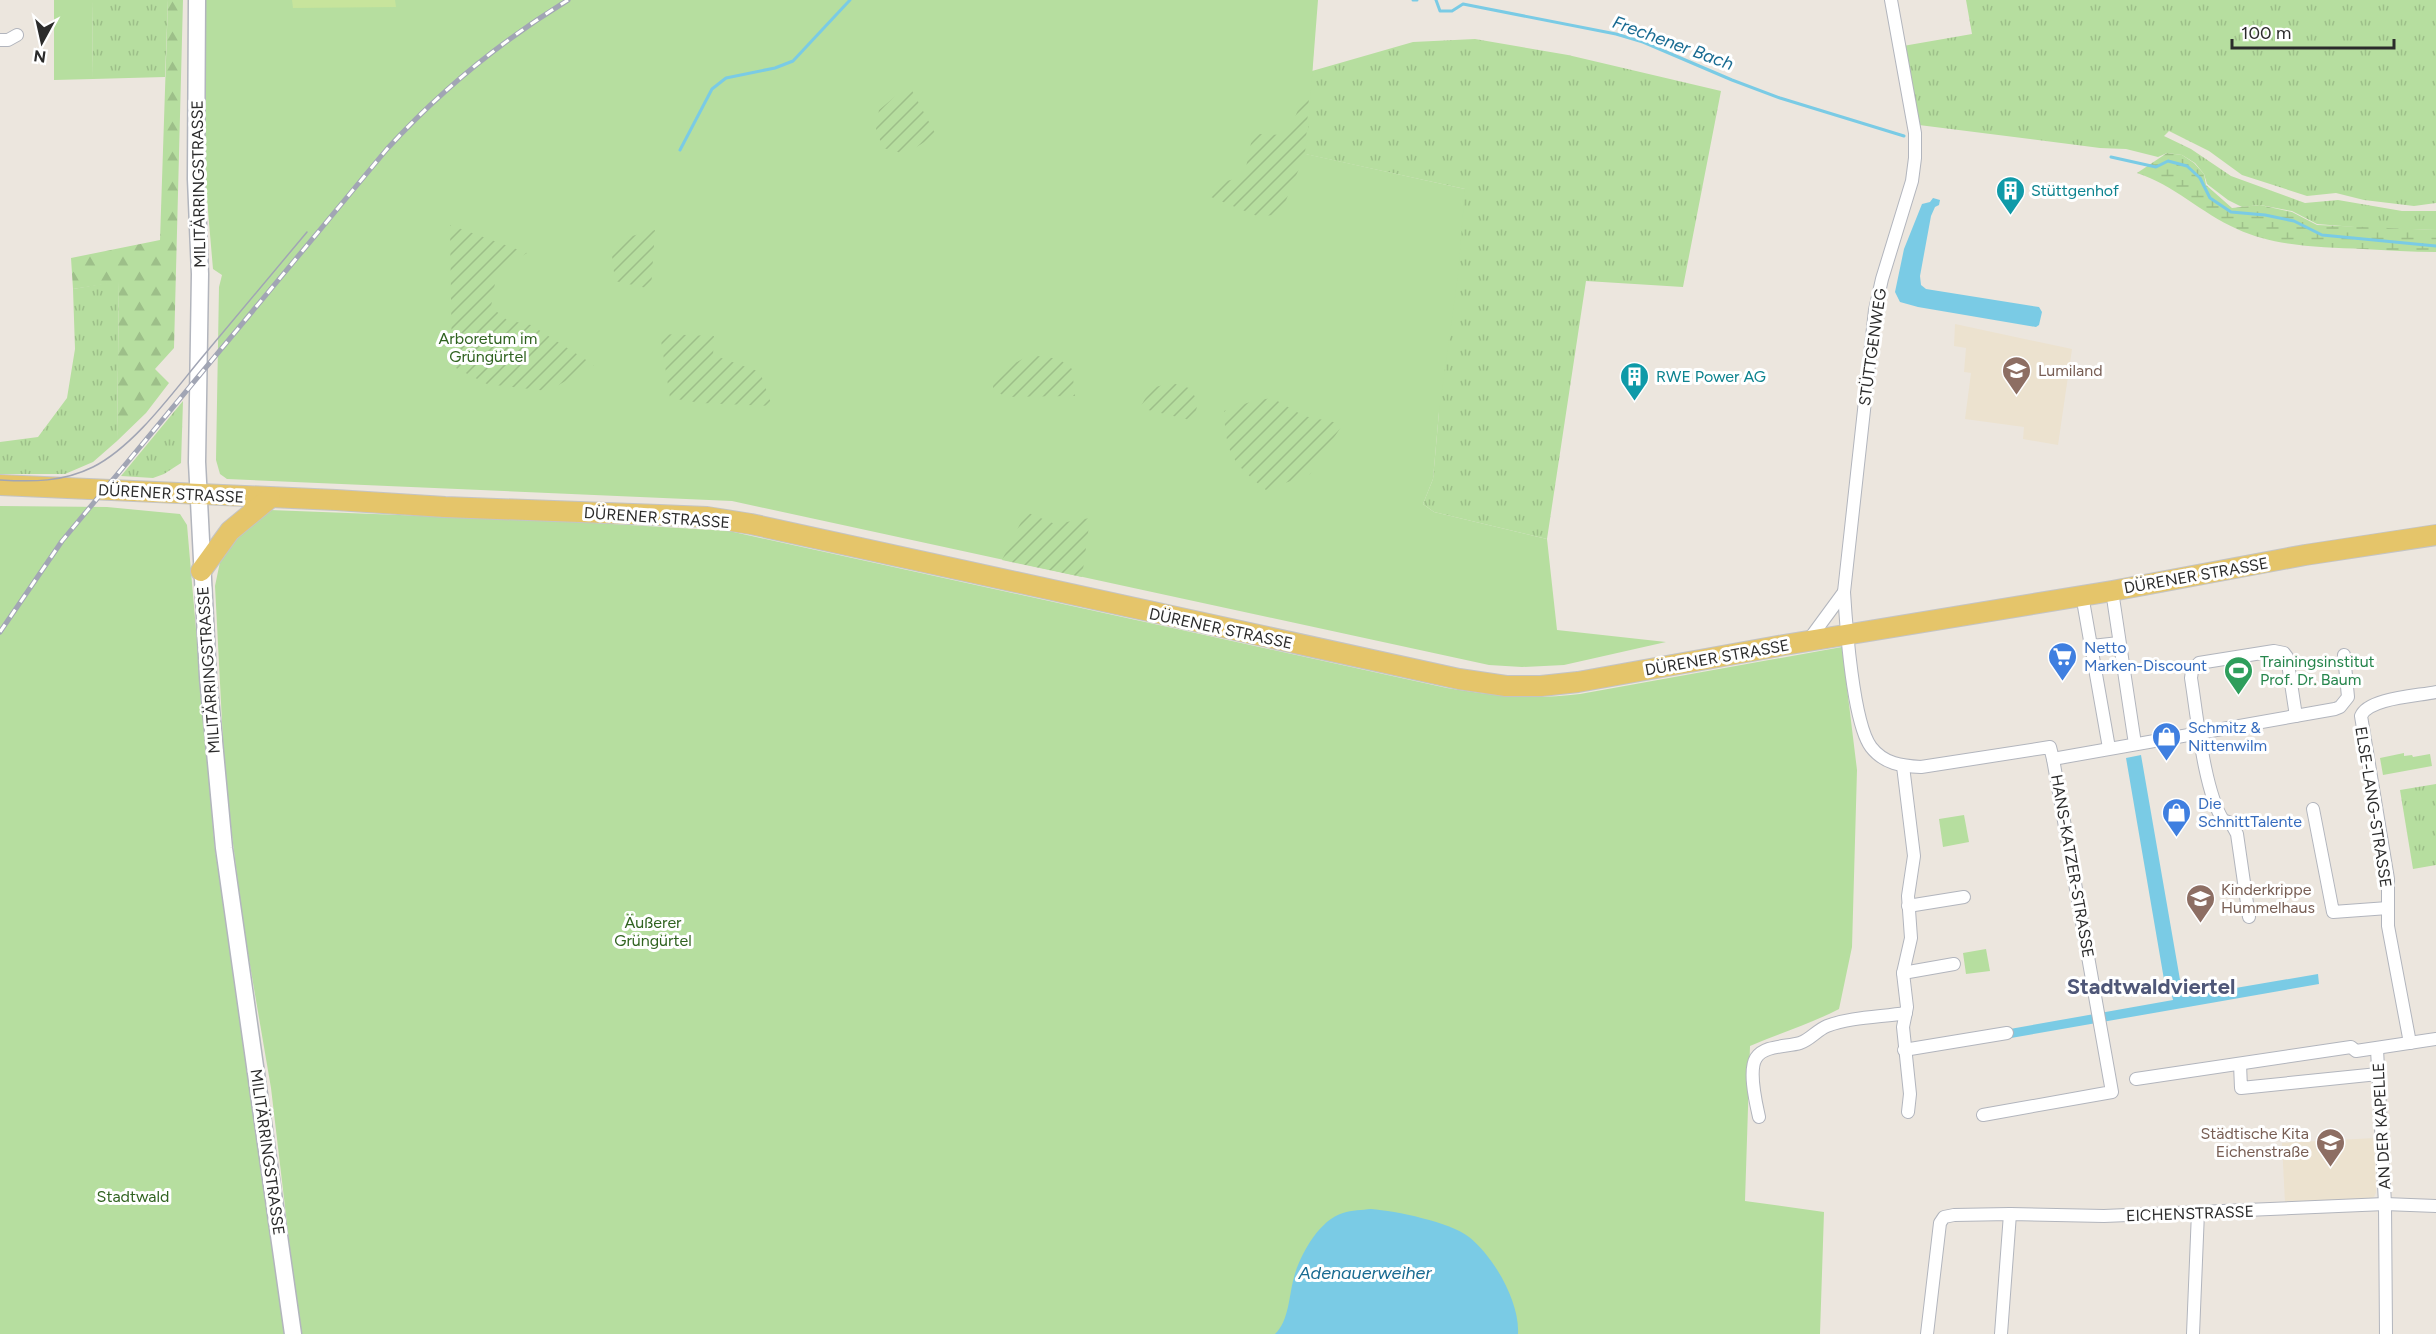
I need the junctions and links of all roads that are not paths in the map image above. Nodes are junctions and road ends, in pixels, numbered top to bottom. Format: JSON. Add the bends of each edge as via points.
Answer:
{"nodes":[{"id":1,"x":197,"y":0,"type":"edge"},
{"id":2,"x":1891,"y":0,"type":"edge"},
{"id":3,"x":17,"y":35,"type":"dead end"},
{"id":4,"x":0,"y":40,"type":"edge"},
{"id":5,"x":0,"y":485,"type":"edge"},
{"id":6,"x":198,"y":494,"type":"junction"},
{"id":7,"x":270,"y":498,"type":"junction"},
{"id":8,"x":2436,"y":535,"type":"edge"},
{"id":9,"x":201,"y":572,"type":"junction"},
{"id":10,"x":1845,"y":591,"type":"junction"},
{"id":11,"x":2112,"y":591,"type":"junction"},
{"id":12,"x":2082,"y":595,"type":"junction"},
{"id":13,"x":1846,"y":634,"type":"junction"},
{"id":14,"x":1808,"y":641,"type":"junction"},
{"id":15,"x":2119,"y":643,"type":"junction"},
{"id":16,"x":2091,"y":646,"type":"junction"},
{"id":17,"x":2344,"y":655,"type":"dead end"},
{"id":18,"x":2436,"y":692,"type":"edge"},
{"id":19,"x":2296,"y":716,"type":"junction"},
{"id":20,"x":2199,"y":733,"type":"junction"},
{"id":21,"x":2135,"y":744,"type":"junction"},
{"id":22,"x":2109,"y":748,"type":"junction"},
{"id":23,"x":2053,"y":759,"type":"junction"},
{"id":24,"x":1903,"y":766,"type":"junction"},
{"id":25,"x":2313,"y":809,"type":"dead end"},
{"id":26,"x":1964,"y":897,"type":"dead end"},
{"id":27,"x":1908,"y":906,"type":"junction"},
{"id":28,"x":2388,"y":908,"type":"junction"},
{"id":29,"x":2249,"y":917,"type":"dead end"},
{"id":30,"x":1954,"y":964,"type":"dead end"},
{"id":31,"x":1903,"y":973,"type":"junction"},
{"id":32,"x":1906,"y":1013,"type":"junction"},
{"id":33,"x":2007,"y":1034,"type":"dead end"},
{"id":34,"x":2436,"y":1039,"type":"edge"},
{"id":35,"x":2410,"y":1043,"type":"junction"},
{"id":36,"x":2377,"y":1048,"type":"junction"},
{"id":37,"x":1904,"y":1050,"type":"junction"},
{"id":38,"x":2240,"y":1064,"type":"junction"},
{"id":39,"x":2378,"y":1074,"type":"junction"},
{"id":40,"x":2136,"y":1079,"type":"dead end"},
{"id":41,"x":1908,"y":1112,"type":"dead end"},
{"id":42,"x":1983,"y":1115,"type":"dead end"},
{"id":43,"x":1759,"y":1117,"type":"dead end"},
{"id":44,"x":2385,"y":1204,"type":"junction"},
{"id":45,"x":2436,"y":1206,"type":"edge"},
{"id":46,"x":2198,"y":1212,"type":"junction"},
{"id":47,"x":2010,"y":1214,"type":"junction"},
{"id":48,"x":293,"y":1334,"type":"edge"},
{"id":49,"x":1927,"y":1334,"type":"edge"},
{"id":50,"x":2001,"y":1334,"type":"edge"},
{"id":51,"x":2193,"y":1334,"type":"edge"},
{"id":52,"x":2386,"y":1334,"type":"edge"}],
"edges":[{"from":1,"to":6,"type":"main road","name":"MILITÄRRINGSTRASSE"},
{"from":2,"to":10,"type":"street","name":"STÜTTGENWEG","via":[[1915,136],[1912,181],[1875,310]]},
{"from":3,"to":4,"type":"street"},
{"from":5,"to":6,"type":"main road","name":"DÜRENER STRASSE"},
{"from":6,"to":7,"type":"main road","name":"DÜRENER STRASSE"},
{"from":6,"to":9,"type":"main road","name":"MILITÄRRINGSTRASSE"},
{"from":7,"to":9,"type":"main road","via":[[230,531]]},
{"from":7,"to":14,"type":"main road","name":"DÜRENER STRASSE","via":[[718,519],[1459,680],[1506,686],[1578,682]]},
{"from":8,"to":11,"type":"main road","name":"DÜRENER STRASSE"},
{"from":9,"to":48,"type":"main road","name":"MILITÄRRINGSTRASSE","via":[[224,848]]},
{"from":10,"to":13,"type":"street","name":"STÜTTGENWEG"},
{"from":10,"to":14,"type":"street"},
{"from":11,"to":12,"type":"main road","name":"DÜRENER STRASSE"},
{"from":11,"to":15,"type":"street"},
{"from":12,"to":13,"type":"main road","name":"DÜRENER STRASSE"},
{"from":12,"to":16,"type":"street"},
{"from":13,"to":14,"type":"main road","name":"DÜRENER STRASSE"},
{"from":13,"to":24,"type":"street","name":"STÜTTGENWEG","via":[[1861,728],[1871,747],[1887,761]]},
{"from":15,"to":16,"type":"street"},
{"from":15,"to":21,"type":"street"},
{"from":16,"to":22,"type":"street"},
{"from":17,"to":19,"type":"street","via":[[2348,690],[2345,702],[2335,709]]},
{"from":18,"to":28,"type":"street","name":"ELSE-LANG-STRASSE","via":[[2374,703],[2361,716],[2388,879]]},
{"from":19,"to":20,"type":"street"},
{"from":19,"to":20,"type":"street","via":[[2284,653],[2274,651],[2199,663],[2191,678]]},
{"from":20,"to":21,"type":"street"},
{"from":20,"to":29,"type":"street","via":[[2216,809],[2237,834]]},
{"from":21,"to":22,"type":"street"},
{"from":22,"to":23,"type":"street"},
{"from":23,"to":24,"type":"street","via":[[2050,747],[1921,767]]},
{"from":23,"to":42,"type":"street","name":"HANS-KATZER-STRASSE","via":[[2112,1092]]},
{"from":24,"to":27,"type":"street","via":[[1914,856]]},
{"from":25,"to":28,"type":"street","name":"ELSE-LANG-STRASSE","via":[[2333,912]]},
{"from":26,"to":27,"type":"street"},
{"from":27,"to":31,"type":"street","via":[[1912,929]]},
{"from":28,"to":35,"type":"street","name":"ELSE-LANG-STRASSE"},
{"from":30,"to":31,"type":"street"},
{"from":31,"to":32,"type":"street"},
{"from":32,"to":37,"type":"street"},
{"from":32,"to":43,"type":"street","via":[[1826,1027],[1799,1044],[1762,1052],[1754,1066]]},
{"from":33,"to":37,"type":"street"},
{"from":34,"to":35,"type":"street"},
{"from":35,"to":36,"type":"street"},
{"from":36,"to":38,"type":"street","via":[[2356,1051],[2351,1047]]},
{"from":36,"to":39,"type":"street","name":"AN DER KAPELLE"},
{"from":37,"to":41,"type":"street","via":[[1910,1094]]},
{"from":38,"to":39,"type":"street","via":[[2241,1088]]},
{"from":38,"to":40,"type":"street"},
{"from":39,"to":44,"type":"street","name":"AN DER KAPELLE"},
{"from":44,"to":45,"type":"street","name":"EICHENSTRASSE"},
{"from":44,"to":46,"type":"street","name":"EICHENSTRASSE"},
{"from":44,"to":52,"type":"street","name":"AN DER KAPELLE"},
{"from":46,"to":47,"type":"street","name":"EICHENSTRASSE"},
{"from":46,"to":51,"type":"street"},
{"from":47,"to":49,"type":"street","name":"EICHENSTRASSE","via":[[1944,1217],[1940,1223]]},
{"from":47,"to":50,"type":"street"}]}
